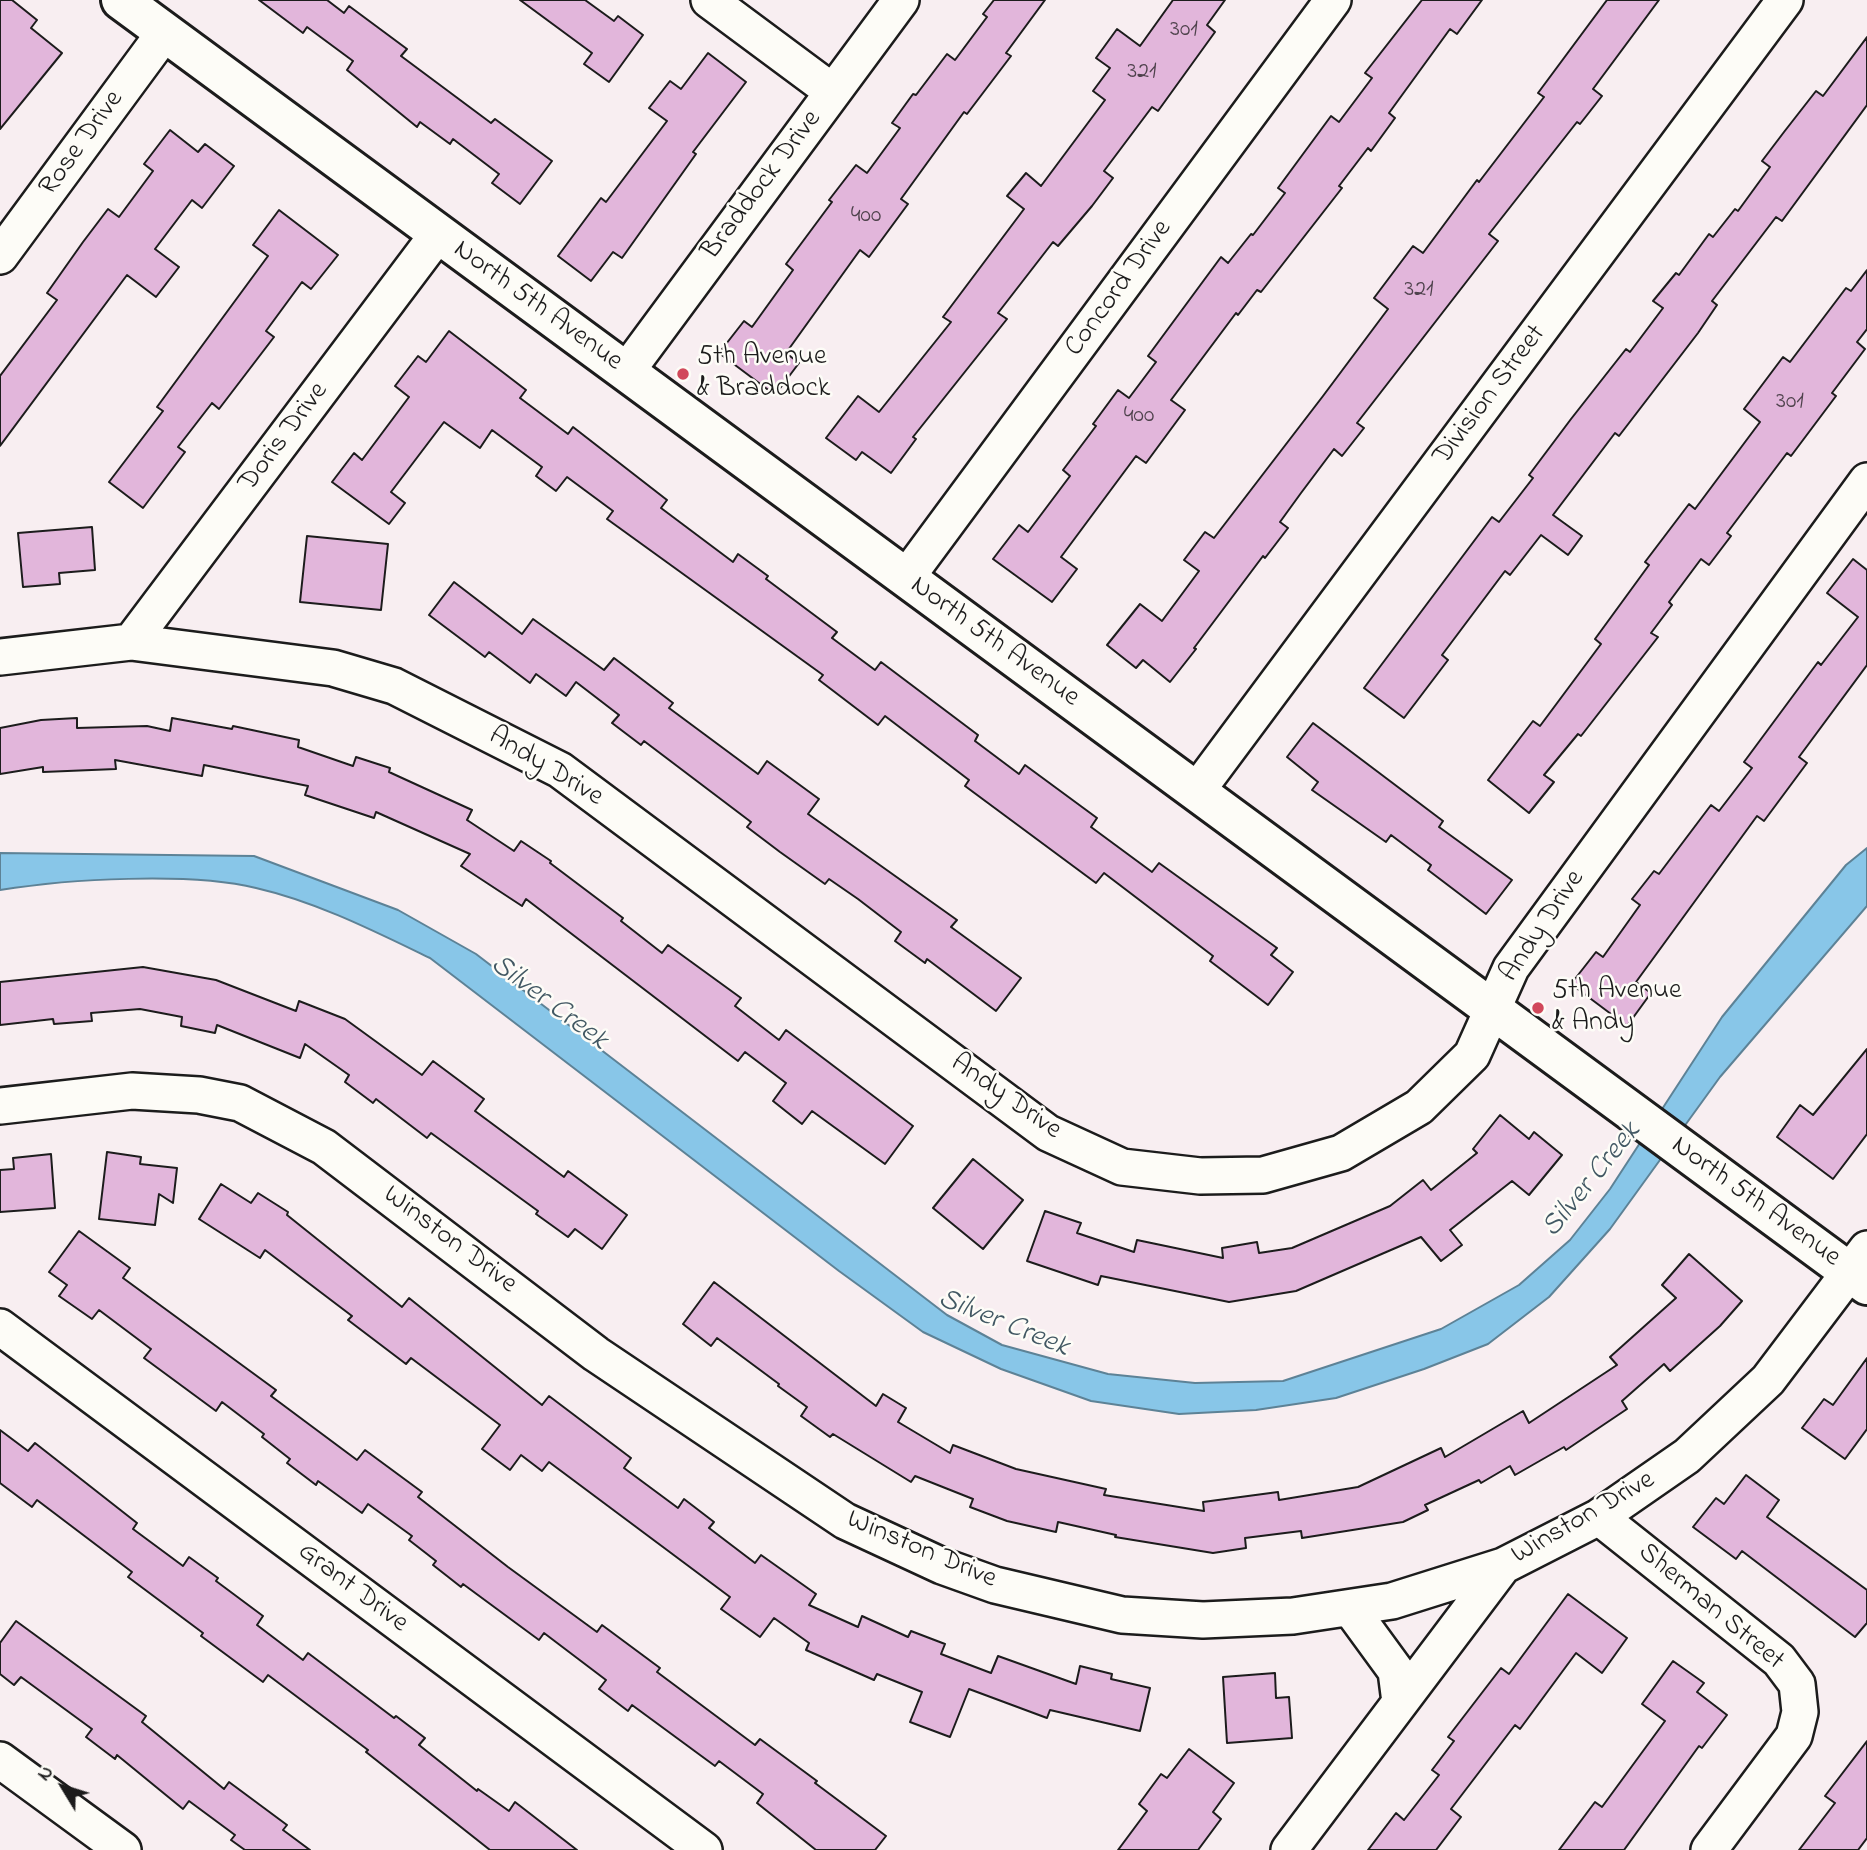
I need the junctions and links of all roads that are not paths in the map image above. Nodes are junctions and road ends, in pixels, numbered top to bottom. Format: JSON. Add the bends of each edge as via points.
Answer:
{"nodes":[{"id":1,"x":121,"y":0,"type":"edge"},
{"id":2,"x":709,"y":0,"type":"edge"},
{"id":3,"x":901,"y":0,"type":"edge"},
{"id":4,"x":1333,"y":0,"type":"edge"},
{"id":5,"x":1785,"y":0,"type":"edge"},
{"id":6,"x":165,"y":32,"type":"junction"},
{"id":7,"x":833,"y":92,"type":"junction"},
{"id":8,"x":438,"y":234,"type":"junction"},
{"id":9,"x":0,"y":256,"type":"edge"},
{"id":10,"x":625,"y":372,"type":"junction"},
{"id":11,"x":1867,"y":481,"type":"edge"},
{"id":12,"x":906,"y":578,"type":"junction"},
{"id":13,"x":131,"y":642,"type":"junction"},
{"id":14,"x":0,"y":657,"type":"edge"},
{"id":15,"x":1196,"y":792,"type":"junction"},
{"id":16,"x":1492,"y":1010,"type":"junction"},
{"id":17,"x":0,"y":1105,"type":"edge"},
{"id":18,"x":1861,"y":1269,"type":"edge"},
{"id":19,"x":0,"y":1327,"type":"edge"},
{"id":20,"x":1599,"y":1517,"type":"junction"},
{"id":21,"x":1503,"y":1566,"type":"junction"},
{"id":22,"x":1350,"y":1608,"type":"junction"},
{"id":23,"x":1400,"y":1702,"type":"junction"},
{"id":24,"x":0,"y":1760,"type":"edge"},
{"id":25,"x":123,"y":1850,"type":"edge"},
{"id":26,"x":704,"y":1850,"type":"edge"},
{"id":27,"x":1289,"y":1850,"type":"edge"},
{"id":28,"x":1709,"y":1850,"type":"edge"}],
"edges":[{"from":1,"to":6,"type":"street","name":"North 5th Avenue"},
{"from":2,"to":7,"type":"street"},
{"from":3,"to":7,"type":"street","name":"Braddock Drive"},
{"from":4,"to":12,"type":"street","name":"Concord Drive"},
{"from":5,"to":15,"type":"street","name":"Division Street"},
{"from":6,"to":8,"type":"street","name":"North 5th Avenue"},
{"from":6,"to":9,"type":"street","name":"Rose Drive"},
{"from":7,"to":10,"type":"street","name":"Braddock Drive"},
{"from":8,"to":10,"type":"street","name":"North 5th Avenue"},
{"from":8,"to":13,"type":"street","name":"Doris Drive"},
{"from":10,"to":12,"type":"street","name":"North 5th Avenue"},
{"from":11,"to":16,"type":"street","name":"Andy Drive","via":[[1511,968]]},
{"from":12,"to":15,"type":"street","name":"North 5th Avenue"},
{"from":13,"to":14,"type":"street","name":"Andy Drive"},
{"from":13,"to":16,"type":"street","name":"Andy Drive","via":[[333,668],[394,686],[560,770],[1048,1133],[1122,1167],[1233,1177],[1285,1170],[1341,1153],[1419,1107],[1472,1055]]},
{"from":15,"to":16,"type":"street","name":"North 5th Avenue"},
{"from":16,"to":18,"type":"street","name":"North 5th Avenue","via":[[1679,1147]]},
{"from":17,"to":22,"type":"street","name":"Winston Drive","via":[[132,1091],[240,1103],[324,1147],[596,1353],[845,1521],[942,1566],[995,1585],[1122,1615],[1203,1620]]},
{"from":18,"to":20,"type":"street","name":"Winston Drive","via":[[1768,1380],[1687,1456]]},
{"from":19,"to":26,"type":"street","name":"Grant Drive"},
{"from":20,"to":21,"type":"street","name":"Winston Drive"},
{"from":20,"to":28,"type":"street","name":"Sherman Street","via":[[1779,1660],[1797,1684],[1800,1712],[1794,1736]]},
{"from":21,"to":22,"type":"street","name":"Winston Drive","via":[[1392,1601]]},
{"from":21,"to":23,"type":"street"},
{"from":22,"to":23,"type":"street","via":[[1396,1671]]},
{"from":23,"to":27,"type":"street"},
{"from":24,"to":25,"type":"street"}]}
